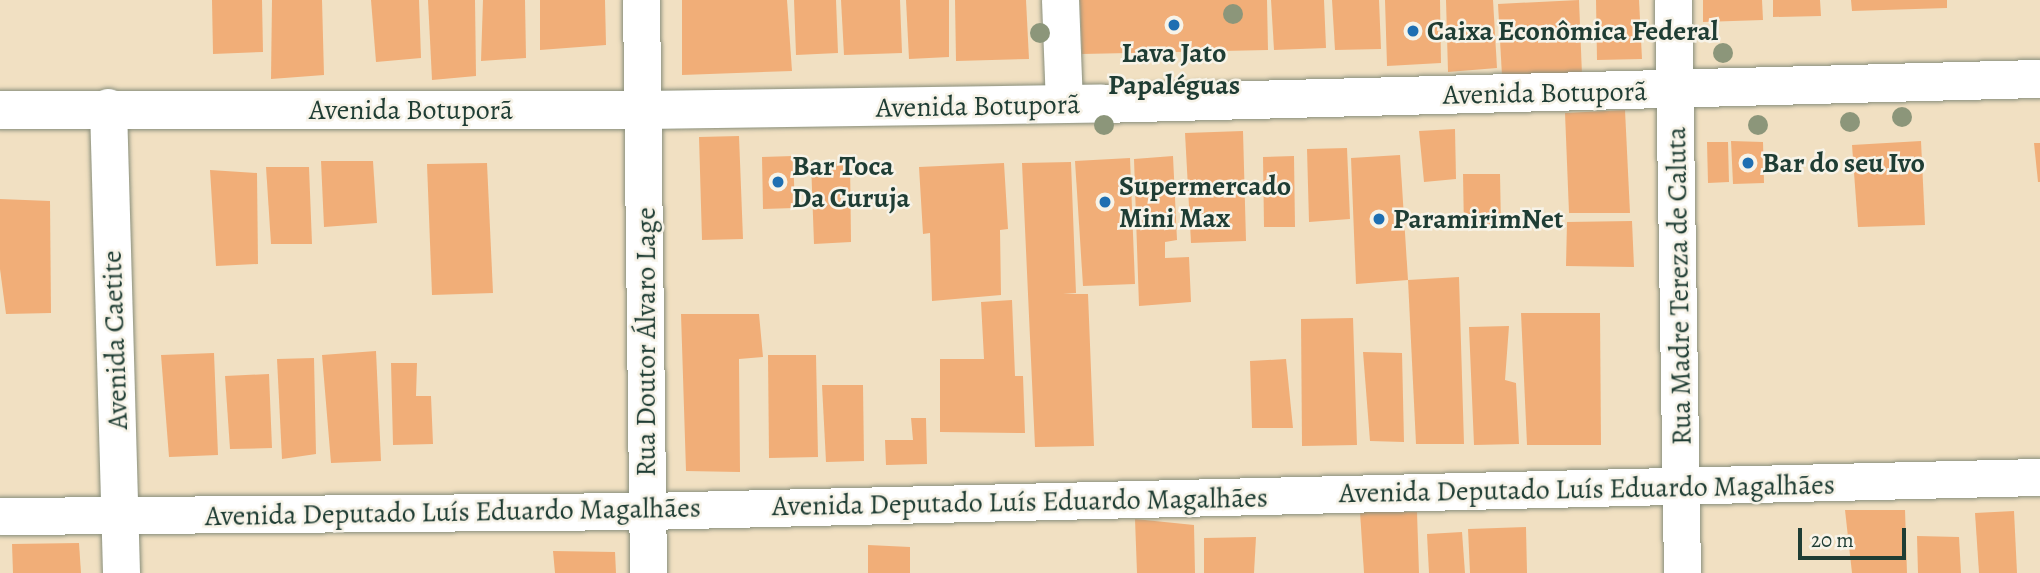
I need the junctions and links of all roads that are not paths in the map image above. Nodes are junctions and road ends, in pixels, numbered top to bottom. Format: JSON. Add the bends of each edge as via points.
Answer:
{"nodes":[{"id":1,"x":641,"y":0,"type":"edge"},
{"id":2,"x":1060,"y":0,"type":"edge"},
{"id":3,"x":1673,"y":0,"type":"edge"},
{"id":4,"x":2040,"y":79,"type":"edge"},
{"id":5,"x":1676,"y":90,"type":"junction"},
{"id":6,"x":1064,"y":104,"type":"junction"},
{"id":7,"x":108,"y":107,"type":"junction"},
{"id":8,"x":0,"y":110,"type":"edge"},
{"id":9,"x":644,"y":110,"type":"junction"},
{"id":10,"x":2040,"y":477,"type":"edge"},
{"id":11,"x":1681,"y":487,"type":"junction"},
{"id":12,"x":647,"y":511,"type":"junction"},
{"id":13,"x":120,"y":514,"type":"junction"},
{"id":14,"x":0,"y":516,"type":"edge"},
{"id":15,"x":121,"y":573,"type":"edge"},
{"id":16,"x":648,"y":573,"type":"edge"},
{"id":17,"x":1682,"y":573,"type":"edge"}],
"edges":[{"from":1,"to":9,"type":"street","name":"Rua Doutor Álvaro Lage"},
{"from":2,"to":6,"type":"street"},
{"from":3,"to":5,"type":"street","name":"Rua Madre Tereza de Caluta"},
{"from":4,"to":5,"type":"street","name":"Avenida Botuporã"},
{"from":5,"to":6,"type":"street","name":"Avenida Botuporã"},
{"from":5,"to":11,"type":"street","name":"Rua Madre Tereza de Caluta"},
{"from":6,"to":9,"type":"street","name":"Avenida Botuporã"},
{"from":7,"to":8,"type":"street","name":"Avenida Botuporã"},
{"from":7,"to":9,"type":"street","name":"Avenida Botuporã"},
{"from":7,"to":13,"type":"street","name":"Avenida Caetite"},
{"from":9,"to":12,"type":"street","name":"Rua Doutor Álvaro Lage"},
{"from":10,"to":11,"type":"street","name":"Avenida Deputado Luís Eduardo Magalhães"},
{"from":11,"to":12,"type":"street","name":"Avenida Deputado Luís Eduardo Magalhães"},
{"from":11,"to":17,"type":"street","name":"Rua Madre Tereza de Caluta"},
{"from":12,"to":13,"type":"street","name":"Avenida Deputado Luís Eduardo Magalhães"},
{"from":12,"to":16,"type":"street","name":"Rua Doutor Álvaro Lage"},
{"from":13,"to":14,"type":"street","name":"Avenida Deputado Luís Eduardo Magalhães"},
{"from":13,"to":15,"type":"street","name":"Avenida Caetite"}]}
